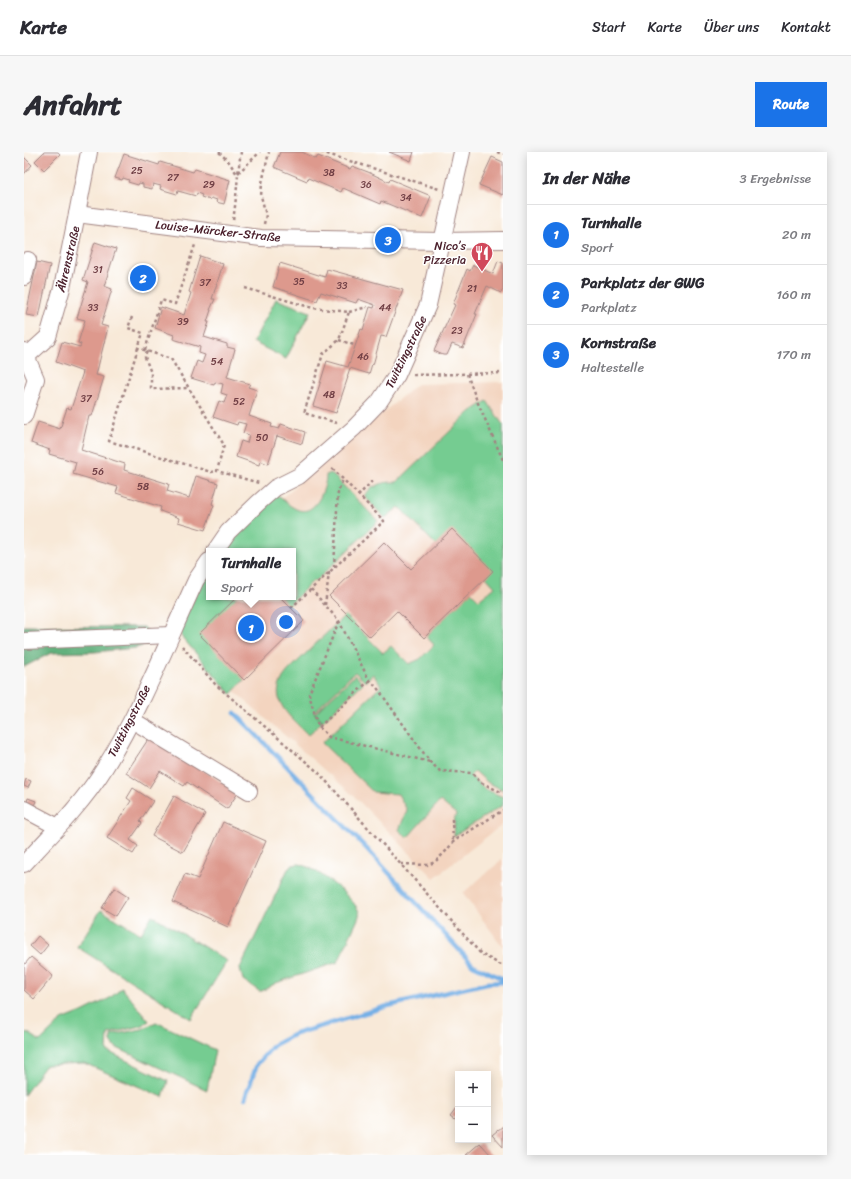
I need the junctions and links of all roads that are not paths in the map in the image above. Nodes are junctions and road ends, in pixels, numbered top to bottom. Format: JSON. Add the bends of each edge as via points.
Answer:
{"nodes":[{"id":1,"x":89,"y":152,"type":"edge"},
{"id":2,"x":462,"y":152,"type":"edge"},
{"id":3,"x":78,"y":214,"type":"junction"},
{"id":4,"x":503,"y":240,"type":"edge"},
{"id":5,"x":442,"y":241,"type":"junction"},
{"id":6,"x":28,"y":260,"type":"dead end"},
{"id":7,"x":24,"y":277,"type":"edge"},
{"id":8,"x":25,"y":354,"type":"edge"},
{"id":9,"x":24,"y":416,"type":"edge"},
{"id":10,"x":217,"y":548,"type":"edge"},
{"id":11,"x":206,"y":565,"type":"edge"},
{"id":12,"x":171,"y":635,"type":"junction"},
{"id":13,"x":24,"y":641,"type":"edge"},
{"id":14,"x":132,"y":720,"type":"junction"},
{"id":15,"x":249,"y":791,"type":"dead end"},
{"id":16,"x":24,"y":809,"type":"edge"},
{"id":17,"x":58,"y":827,"type":"junction"},
{"id":18,"x":24,"y":864,"type":"edge"}],
"edges":[{"from":1,"to":3,"type":"street","name":"Ährenstraße"},
{"from":2,"to":5,"type":"street","name":"Twittingstraße"},
{"from":3,"to":5,"type":"street","name":"Louise-Märcker-Straße","via":[[261,238]]},
{"from":3,"to":8,"type":"street","name":"Ährenstraße","via":[[48,337]]},
{"from":4,"to":5,"type":"street","name":"Louise-Märcker-Straße"},
{"from":5,"to":10,"type":"street","name":"Twittingstraße","via":[[428,305],[397,375],[379,402],[321,458],[299,476],[275,488],[258,503],[228,532]]},
{"from":6,"to":7,"type":"street"},
{"from":8,"to":9,"type":"street","via":[[36,380]]},
{"from":11,"to":12,"type":"street","name":"Twittingstraße","via":[[196,580]]},
{"from":12,"to":13,"type":"street"},
{"from":12,"to":14,"type":"street","name":"Twittingstraße"},
{"from":14,"to":15,"type":"street"},
{"from":14,"to":17,"type":"street","name":"Twittingstraße","via":[[104,770]]},
{"from":16,"to":17,"type":"street"},
{"from":17,"to":18,"type":"street","name":"Twittingstraße"}]}
